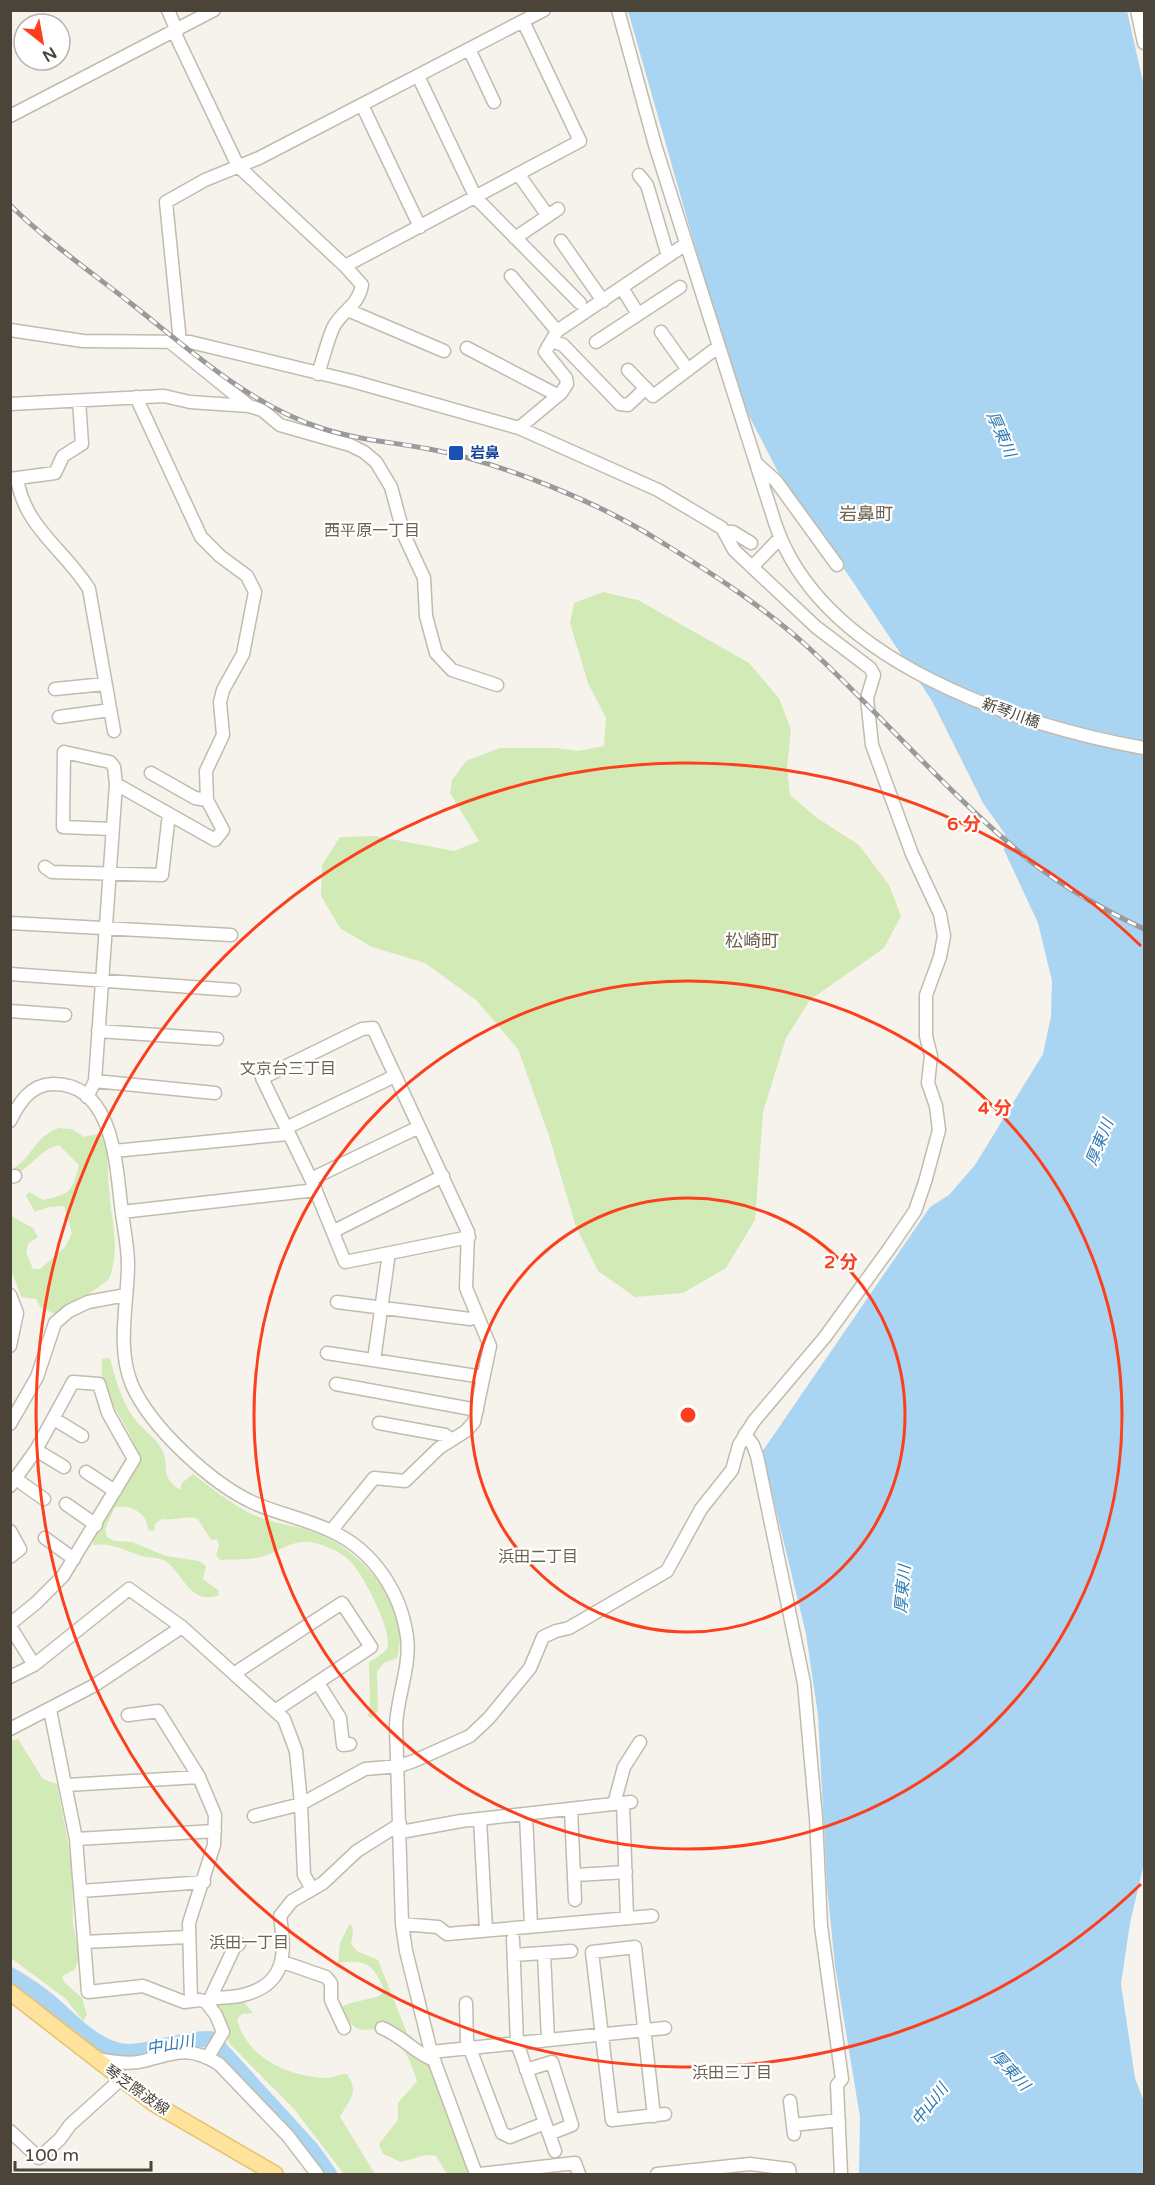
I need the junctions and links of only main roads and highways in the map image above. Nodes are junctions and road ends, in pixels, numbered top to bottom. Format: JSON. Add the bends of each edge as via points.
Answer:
{"nodes":[{"id":1,"x":10,"y":1992,"type":"edge"},
{"id":2,"x":269,"y":2173,"type":"edge"}],
"edges":[{"from":1,"to":2,"type":"main road","name":"琴芝際波線","via":[[120,2080]]}]}
